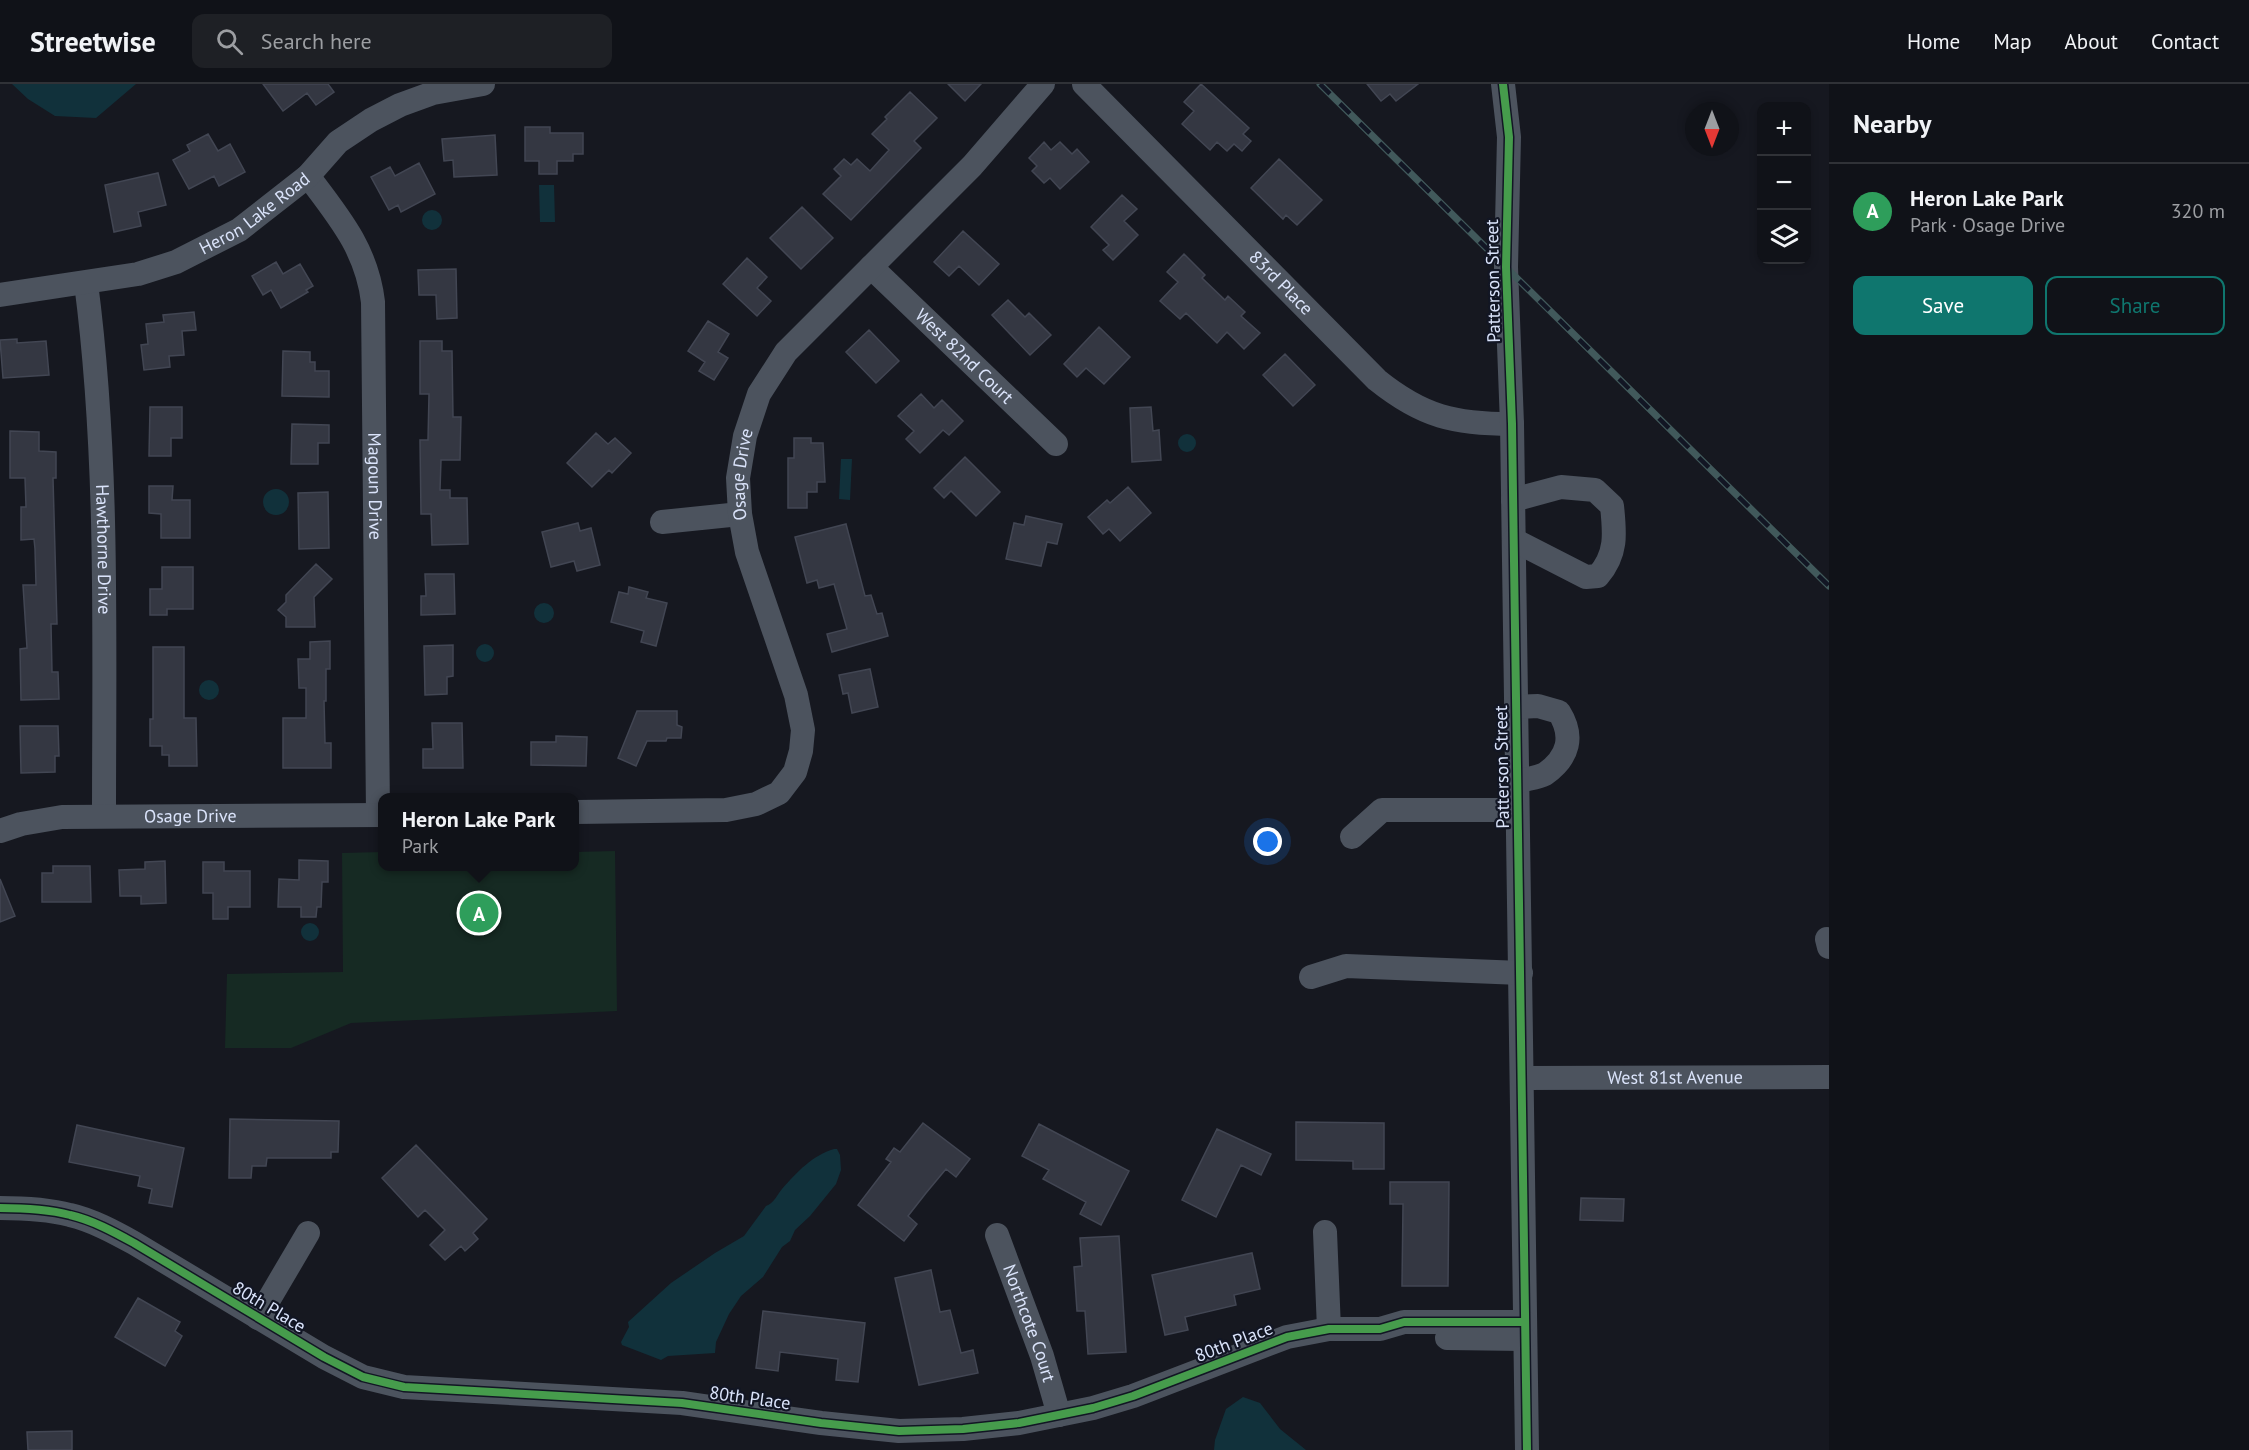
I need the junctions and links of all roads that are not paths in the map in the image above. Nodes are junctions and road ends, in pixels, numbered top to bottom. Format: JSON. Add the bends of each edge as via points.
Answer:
{"nodes":[{"id":1,"x":483,"y":84,"type":"edge"},
{"id":2,"x":1042,"y":84,"type":"edge"},
{"id":3,"x":1084,"y":84,"type":"edge"},
{"id":4,"x":1503,"y":84,"type":"edge"},
{"id":5,"x":309,"y":176,"type":"junction"},
{"id":6,"x":871,"y":267,"type":"junction"},
{"id":7,"x":86,"y":283,"type":"junction"},
{"id":8,"x":0,"y":295,"type":"edge"},
{"id":9,"x":1512,"y":424,"type":"junction"},
{"id":10,"x":1056,"y":444,"type":"dead end"},
{"id":11,"x":1513,"y":500,"type":"junction"},
{"id":12,"x":740,"y":514,"type":"junction"},
{"id":13,"x":662,"y":522,"type":"dead end"},
{"id":14,"x":1514,"y":540,"type":"junction"},
{"id":15,"x":1516,"y":707,"type":"junction"},
{"id":16,"x":1517,"y":782,"type":"junction"},
{"id":17,"x":380,"y":793,"type":"edge"},
{"id":18,"x":1517,"y":810,"type":"junction"},
{"id":19,"x":579,"y":812,"type":"edge"},
{"id":20,"x":378,"y":815,"type":"edge"},
{"id":21,"x":104,"y":816,"type":"junction"},
{"id":22,"x":0,"y":831,"type":"edge"},
{"id":23,"x":1352,"y":837,"type":"dead end"},
{"id":24,"x":1521,"y":973,"type":"junction"},
{"id":25,"x":1311,"y":977,"type":"dead end"},
{"id":26,"x":1829,"y":1077,"type":"edge"},
{"id":27,"x":1522,"y":1078,"type":"junction"},
{"id":28,"x":0,"y":1208,"type":"edge"},
{"id":29,"x":1325,"y":1232,"type":"dead end"},
{"id":30,"x":309,"y":1233,"type":"dead end"},
{"id":31,"x":997,"y":1234,"type":"dead end"},
{"id":32,"x":258,"y":1318,"type":"junction"},
{"id":33,"x":1329,"y":1329,"type":"junction"},
{"id":34,"x":1524,"y":1331,"type":"junction"},
{"id":35,"x":1059,"y":1416,"type":"junction"},
{"id":36,"x":1527,"y":1450,"type":"edge"}],
"edges":[{"from":1,"to":5,"type":"street","name":"Heron Lake Road","via":[[433,93],[371,120],[338,142]]},
{"from":2,"to":6,"type":"street","name":"Osage Drive","via":[[972,166]]},
{"from":3,"to":9,"type":"street","name":"83rd Place","via":[[1400,399],[1445,418]]},
{"from":4,"to":9,"type":"street","name":"Patterson Street","via":[[1509,137],[1506,267]]},
{"from":5,"to":7,"type":"street","name":"Heron Lake Road","via":[[239,230],[209,247],[138,274]]},
{"from":5,"to":17,"type":"street","name":"Magoun Drive","via":[[347,226],[364,262],[373,302]]},
{"from":6,"to":10,"type":"street","name":"West 82nd Court"},
{"from":6,"to":12,"type":"street","name":"Osage Drive","via":[[786,352],[759,394],[745,436],[738,477]]},
{"from":7,"to":8,"type":"street","name":"Heron Lake Road"},
{"from":7,"to":21,"type":"street","name":"Hawthorne Drive","via":[[100,421]]},
{"from":9,"to":11,"type":"street","name":"Patterson Street"},
{"from":11,"to":14,"type":"street","name":"Patterson Street"},
{"from":11,"to":14,"type":"street","via":[[1561,488],[1595,490],[1612,506],[1615,530],[1610,562],[1598,576],[1586,577],[1571,571]]},
{"from":12,"to":13,"type":"street"},
{"from":12,"to":19,"type":"street","name":"Osage Drive","via":[[747,552],[798,706],[803,730],[795,772],[779,793],[756,804],[726,810]]},
{"from":14,"to":15,"type":"street","name":"Patterson Street"},
{"from":15,"to":16,"type":"street","name":"Patterson Street"},
{"from":15,"to":16,"type":"street","via":[[1538,706],[1558,712],[1567,725],[1568,744],[1560,760],[1543,775]]},
{"from":16,"to":18,"type":"street","name":"Patterson Street"},
{"from":18,"to":23,"type":"street","via":[[1382,810]]},
{"from":18,"to":24,"type":"street","name":"Patterson Street"},
{"from":20,"to":21,"type":"street","name":"Osage Drive"},
{"from":21,"to":22,"type":"street","name":"Osage Drive","via":[[62,817]]},
{"from":24,"to":25,"type":"street","via":[[1346,966]]},
{"from":24,"to":27,"type":"street","name":"Patterson Street"},
{"from":26,"to":27,"type":"street","name":"West 81st Avenue"},
{"from":27,"to":34,"type":"street","name":"Patterson Street"},
{"from":28,"to":32,"type":"street","name":"80th Place","via":[[71,1215],[103,1227]]},
{"from":29,"to":33,"type":"street"},
{"from":30,"to":32,"type":"street"},
{"from":31,"to":35,"type":"street","name":"Northcote Court","via":[[1042,1356]]},
{"from":32,"to":35,"type":"street","name":"80th Place","via":[[363,1377],[404,1387],[682,1403],[899,1431],[963,1429]]},
{"from":33,"to":34,"type":"street","name":"80th Place","via":[[1380,1329],[1404,1322]]},
{"from":33,"to":35,"type":"street","name":"80th Place","via":[[1287,1337],[1133,1396]]},
{"from":34,"to":36,"type":"street","name":"Patterson Street"}]}
